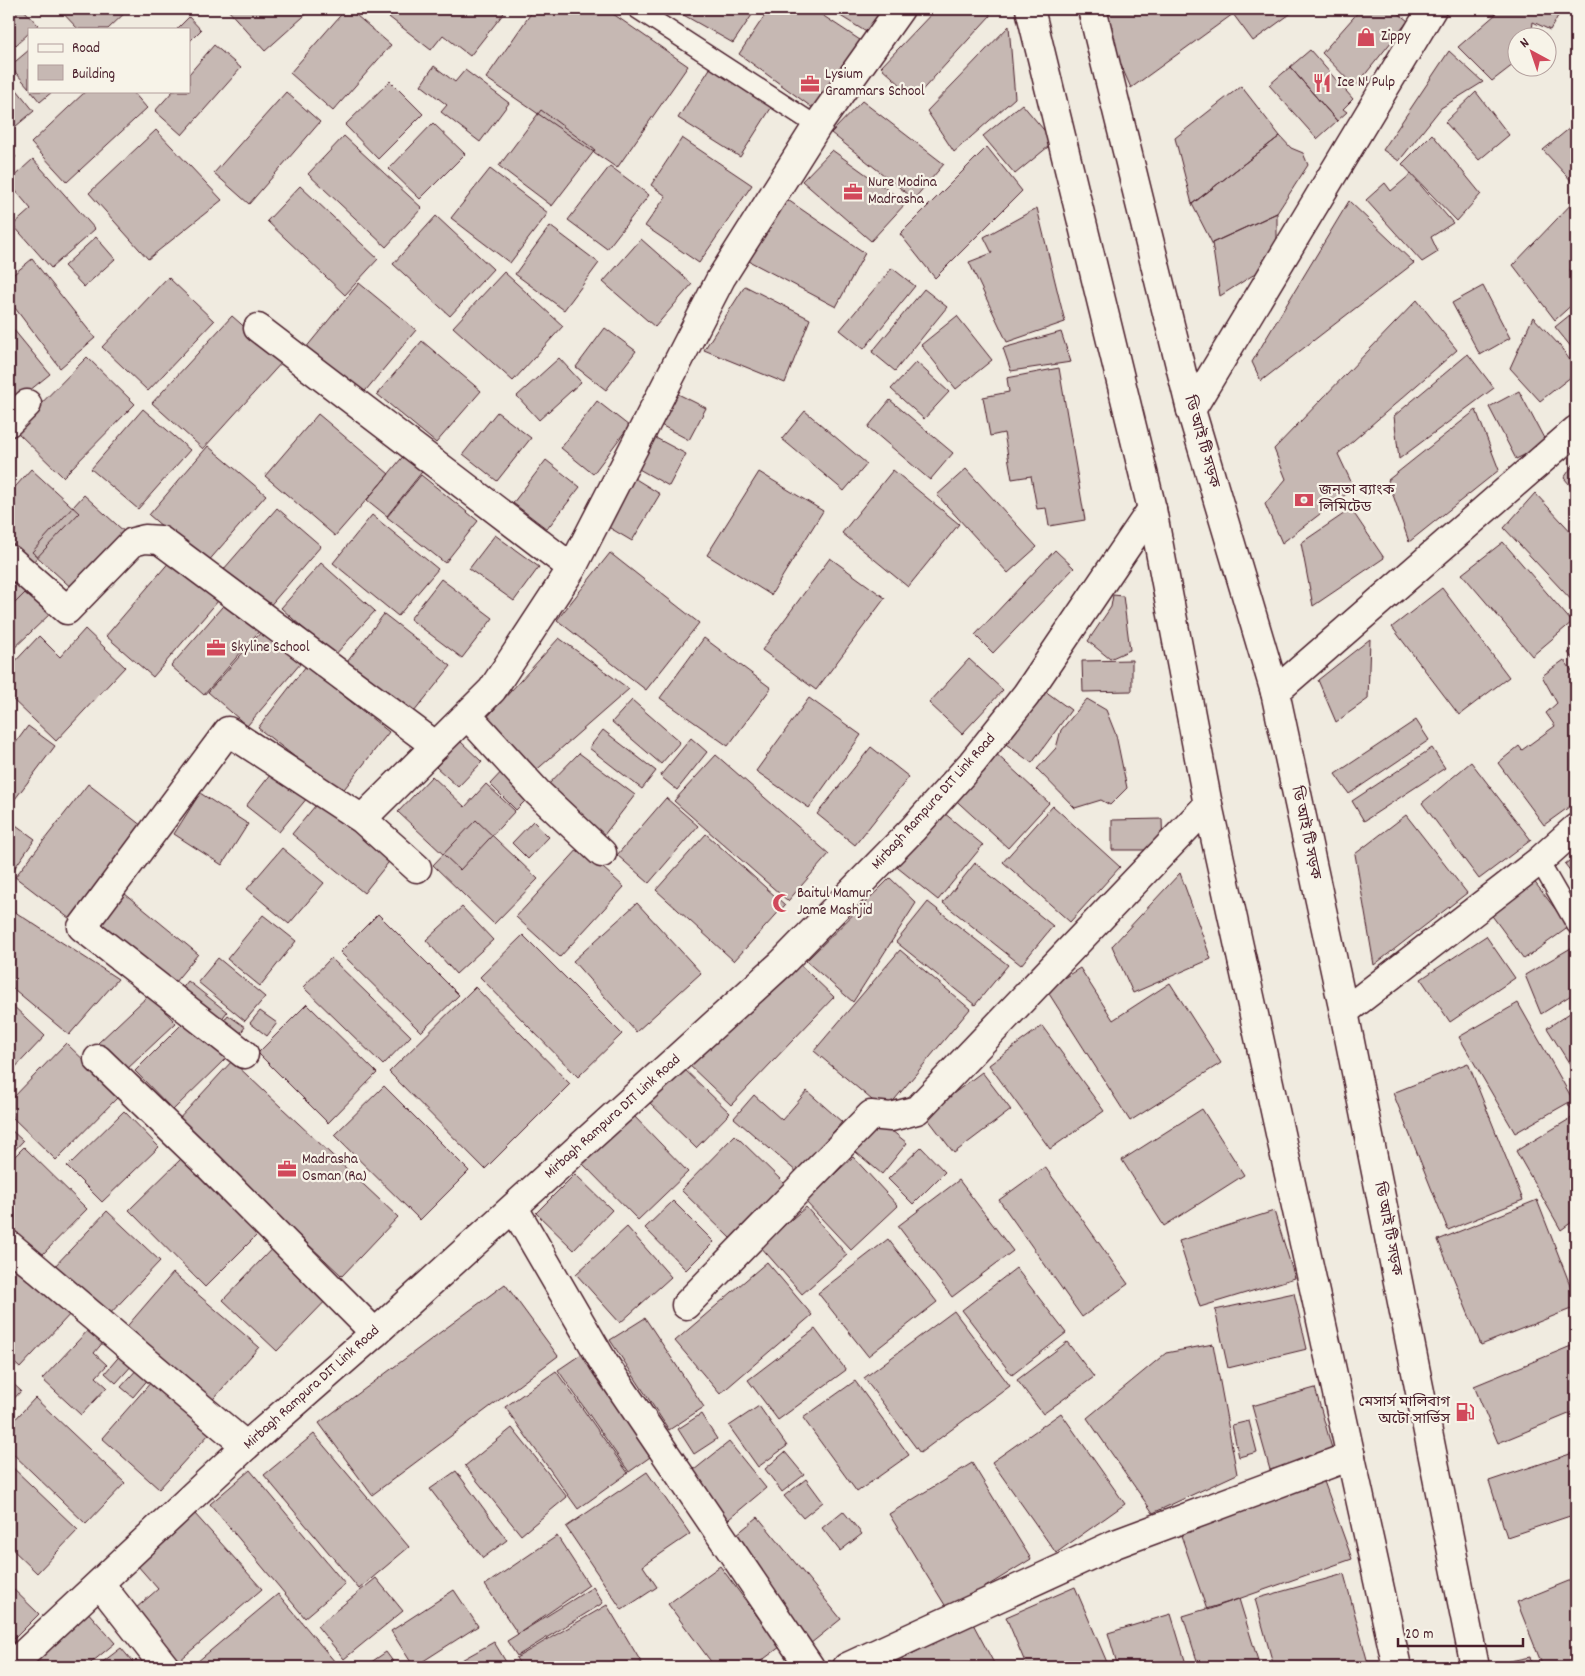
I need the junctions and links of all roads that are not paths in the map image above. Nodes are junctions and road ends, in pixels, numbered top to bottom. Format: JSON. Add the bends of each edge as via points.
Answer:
{"nodes":[{"id":1,"x":637,"y":9,"type":"edge"},
{"id":2,"x":900,"y":9,"type":"edge"},
{"id":3,"x":1030,"y":9,"type":"edge"},
{"id":4,"x":1092,"y":9,"type":"edge"},
{"id":5,"x":1432,"y":9,"type":"edge"},
{"id":6,"x":817,"y":126,"type":"junction"},
{"id":7,"x":258,"y":328,"type":"dead end"},
{"id":8,"x":1191,"y":410,"type":"junction"},
{"id":9,"x":1576,"y":430,"type":"edge"},
{"id":10,"x":1152,"y":509,"type":"junction"},
{"id":11,"x":9,"y":559,"type":"edge"},
{"id":12,"x":572,"y":568,"type":"junction"},
{"id":13,"x":1275,"y":692,"type":"junction"},
{"id":14,"x":467,"y":716,"type":"junction"},
{"id":15,"x":436,"y":746,"type":"junction"},
{"id":16,"x":1208,"y":805,"type":"junction"},
{"id":17,"x":362,"y":819,"type":"junction"},
{"id":18,"x":1576,"y":828,"type":"edge"},
{"id":19,"x":602,"y":853,"type":"dead end"},
{"id":20,"x":1539,"y":861,"type":"junction"},
{"id":21,"x":417,"y":868,"type":"dead end"},
{"id":22,"x":1576,"y":925,"type":"edge"},
{"id":23,"x":1344,"y":1012,"type":"junction"},
{"id":24,"x":244,"y":1054,"type":"dead end"},
{"id":25,"x":98,"y":1059,"type":"dead end"},
{"id":26,"x":514,"y":1208,"type":"junction"},
{"id":27,"x":9,"y":1245,"type":"edge"},
{"id":28,"x":686,"y":1304,"type":"dead end"},
{"id":29,"x":375,"y":1333,"type":"junction"},
{"id":30,"x":246,"y":1446,"type":"junction"},
{"id":31,"x":1351,"y":1456,"type":"junction"},
{"id":32,"x":100,"y":1584,"type":"junction"},
{"id":33,"x":10,"y":1667,"type":"edge"},
{"id":34,"x":165,"y":1667,"type":"edge"},
{"id":35,"x":810,"y":1667,"type":"edge"},
{"id":36,"x":847,"y":1667,"type":"edge"},
{"id":37,"x":1397,"y":1667,"type":"edge"},
{"id":38,"x":1475,"y":1667,"type":"edge"}],
"edges":[{"from":1,"to":6,"type":"lane"},
{"from":2,"to":6,"type":"street"},
{"from":3,"to":10,"type":"street"},
{"from":4,"to":8,"type":"street","name":"ডি আই টি সড়ক"},
{"from":5,"to":8,"type":"street"},
{"from":6,"to":12,"type":"street","via":[[721,278]]},
{"from":7,"to":12,"type":"street"},
{"from":8,"to":13,"type":"street","name":"ডি আই টি সড়ক"},
{"from":9,"to":13,"type":"street"},
{"from":10,"to":16,"type":"street"},
{"from":10,"to":26,"type":"street","name":"Mirbagh Rampura DIT Link Road","via":[[1026,695],[972,763],[913,829],[781,964]]},
{"from":11,"to":15,"type":"street","via":[[67,610],[133,542],[160,540]]},
{"from":12,"to":14,"type":"street","via":[[492,690]]},
{"from":13,"to":23,"type":"street","name":"ডি আই টি সড়ক"},
{"from":14,"to":15,"type":"street"},
{"from":14,"to":19,"type":"street","via":[[538,793]]},
{"from":15,"to":17,"type":"street"},
{"from":16,"to":28,"type":"street","via":[[917,1110],[891,1117],[871,1115]]},
{"from":16,"to":31,"type":"street"},
{"from":17,"to":21,"type":"street"},
{"from":17,"to":24,"type":"street","via":[[228,731],[82,927]]},
{"from":18,"to":20,"type":"street"},
{"from":20,"to":22,"type":"lane"},
{"from":20,"to":23,"type":"street"},
{"from":23,"to":38,"type":"street","name":"ডি আই টি সড়ক"},
{"from":25,"to":29,"type":"street"},
{"from":26,"to":29,"type":"street","name":"Mirbagh Rampura DIT Link Road"},
{"from":26,"to":35,"type":"street","via":[[604,1363]]},
{"from":27,"to":30,"type":"street"},
{"from":29,"to":30,"type":"street","name":"Mirbagh Rampura DIT Link Road"},
{"from":30,"to":32,"type":"street","name":"Mirbagh Rampura DIT Link Road"},
{"from":31,"to":36,"type":"street","via":[[1115,1544]]},
{"from":31,"to":37,"type":"street"},
{"from":32,"to":33,"type":"street","name":"Mirbagh Rampura DIT Link Road"},
{"from":32,"to":34,"type":"street"}]}
